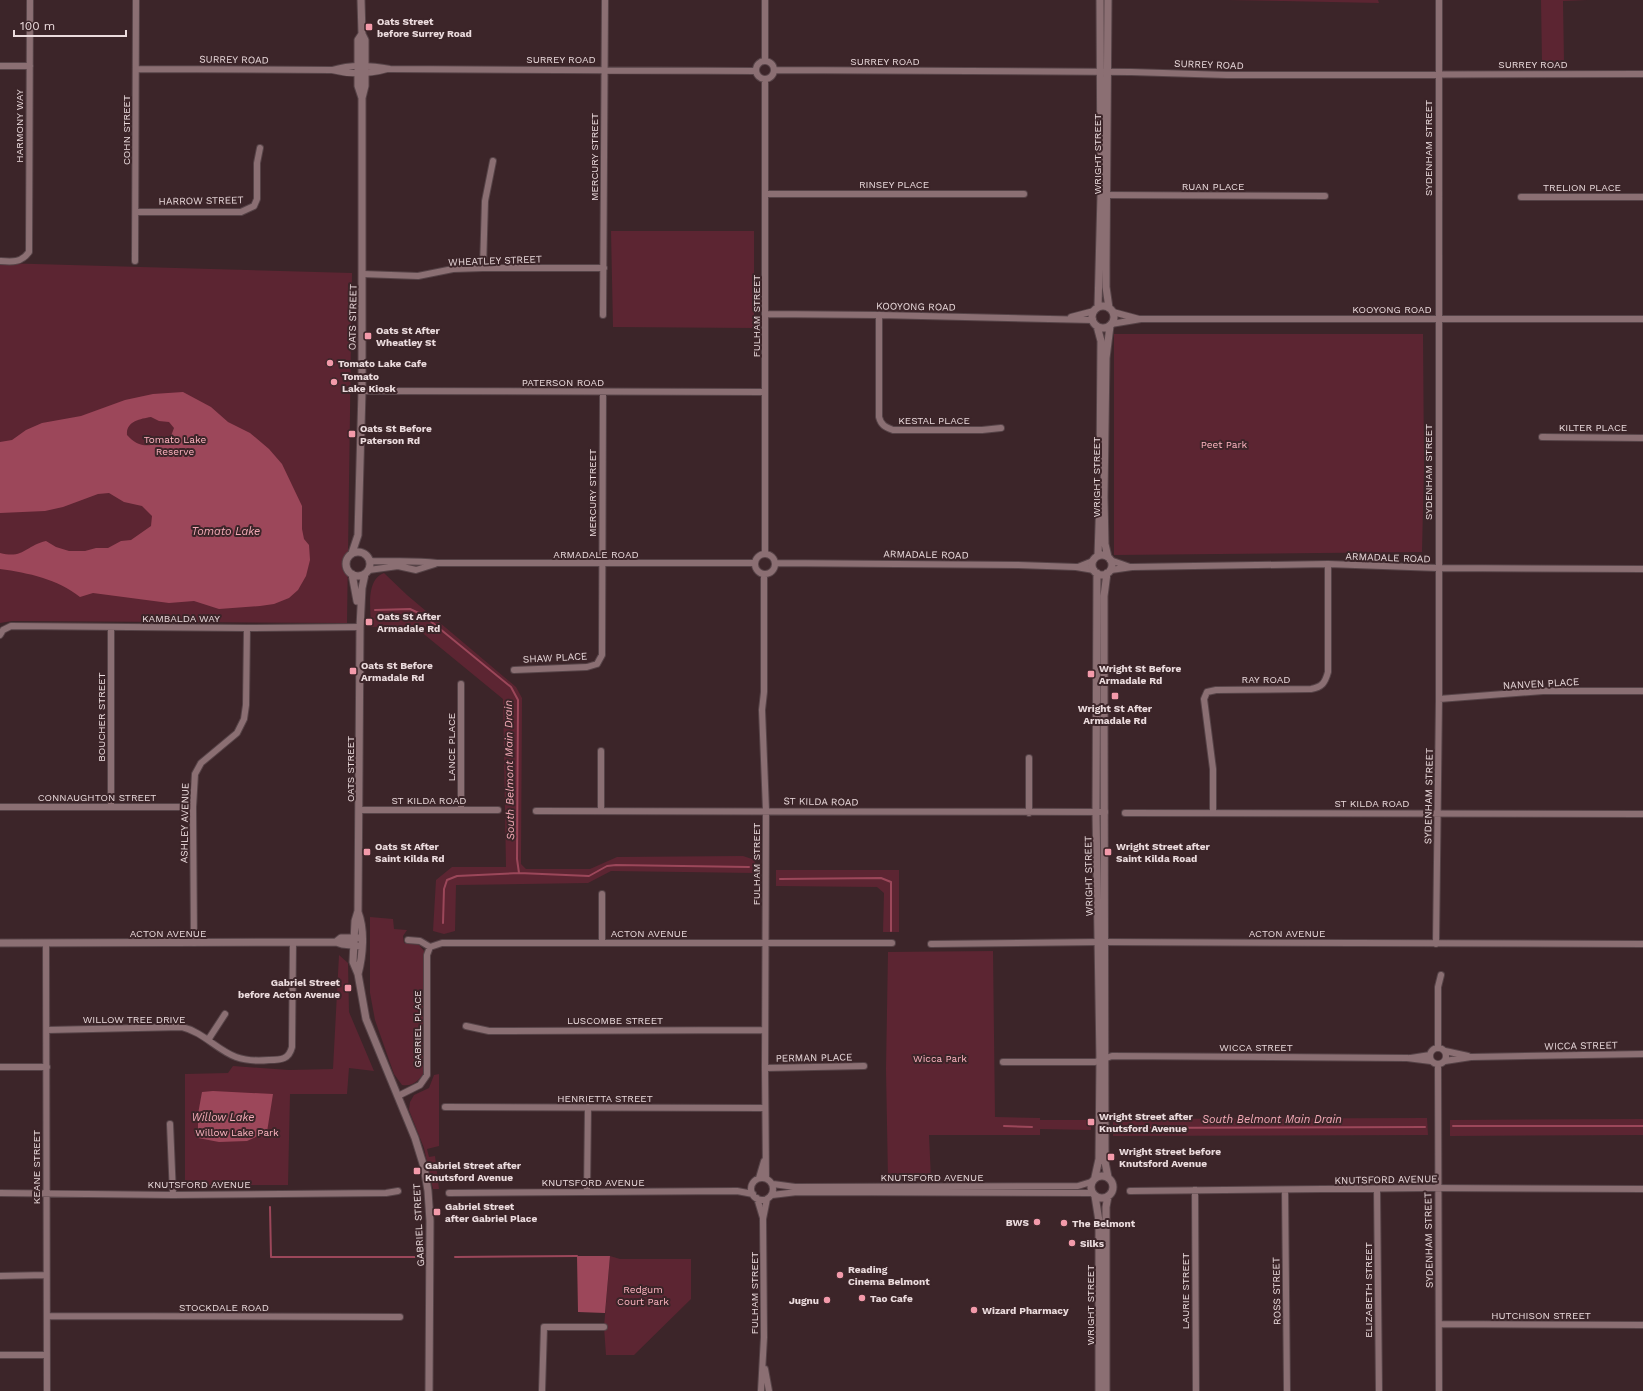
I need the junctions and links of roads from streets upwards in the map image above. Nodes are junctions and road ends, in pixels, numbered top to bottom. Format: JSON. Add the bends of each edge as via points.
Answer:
{"nodes":[{"id":1,"x":30,"y":0,"type":"edge"},
{"id":2,"x":136,"y":0,"type":"edge"},
{"id":3,"x":361,"y":0,"type":"edge"},
{"id":4,"x":605,"y":0,"type":"edge"},
{"id":5,"x":765,"y":0,"type":"edge"},
{"id":6,"x":1100,"y":0,"type":"edge"},
{"id":7,"x":1108,"y":0,"type":"edge"},
{"id":8,"x":1438,"y":0,"type":"edge"},
{"id":9,"x":765,"y":61,"type":"junction"},
{"id":10,"x":0,"y":66,"type":"edge"},
{"id":11,"x":30,"y":66,"type":"junction"},
{"id":12,"x":136,"y":68,"type":"junction"},
{"id":13,"x":605,"y":69,"type":"junction"},
{"id":14,"x":362,"y":70,"type":"junction"},
{"id":15,"x":774,"y":70,"type":"junction"},
{"id":16,"x":756,"y":71,"type":"junction"},
{"id":17,"x":1104,"y":72,"type":"junction"},
{"id":18,"x":1643,"y":74,"type":"edge"},
{"id":19,"x":1438,"y":75,"type":"junction"},
{"id":20,"x":765,"y":79,"type":"junction"},
{"id":21,"x":260,"y":148,"type":"dead end"},
{"id":22,"x":493,"y":161,"type":"dead end"},
{"id":23,"x":765,"y":194,"type":"junction"},
{"id":24,"x":1024,"y":194,"type":"dead end"},
{"id":25,"x":1104,"y":195,"type":"junction"},
{"id":26,"x":1325,"y":196,"type":"dead end"},
{"id":27,"x":1521,"y":197,"type":"dead end"},
{"id":28,"x":1643,"y":197,"type":"edge"},
{"id":29,"x":136,"y":212,"type":"junction"},
{"id":30,"x":136,"y":260,"type":"dead end"},
{"id":31,"x":0,"y":261,"type":"edge"},
{"id":32,"x":483,"y":268,"type":"junction"},
{"id":33,"x":604,"y":268,"type":"junction"},
{"id":34,"x":363,"y":274,"type":"junction"},
{"id":35,"x":1096,"y":309,"type":"junction"},
{"id":36,"x":1111,"y":310,"type":"junction"},
{"id":37,"x":766,"y":314,"type":"junction"},
{"id":38,"x":603,"y":315,"type":"dead end"},
{"id":39,"x":879,"y":315,"type":"junction"},
{"id":40,"x":1438,"y":318,"type":"junction"},
{"id":41,"x":1066,"y":319,"type":"junction"},
{"id":42,"x":1141,"y":319,"type":"junction"},
{"id":43,"x":1643,"y":319,"type":"edge"},
{"id":44,"x":1095,"y":323,"type":"junction"},
{"id":45,"x":1111,"y":325,"type":"junction"},
{"id":46,"x":362,"y":391,"type":"junction"},
{"id":47,"x":603,"y":392,"type":"junction"},
{"id":48,"x":765,"y":392,"type":"junction"},
{"id":49,"x":1001,"y":428,"type":"dead end"},
{"id":50,"x":1542,"y":437,"type":"dead end"},
{"id":51,"x":1643,"y":438,"type":"edge"},
{"id":52,"x":358,"y":535,"type":"junction"},
{"id":53,"x":352,"y":553,"type":"junction"},
{"id":54,"x":365,"y":554,"type":"junction"},
{"id":55,"x":765,"y":554,"type":"junction"},
{"id":56,"x":1095,"y":559,"type":"junction"},
{"id":57,"x":1109,"y":559,"type":"junction"},
{"id":58,"x":370,"y":560,"type":"junction"},
{"id":59,"x":755,"y":563,"type":"junction"},
{"id":60,"x":776,"y":563,"type":"junction"},
{"id":61,"x":437,"y":564,"type":"junction"},
{"id":62,"x":602,"y":564,"type":"junction"},
{"id":63,"x":1328,"y":564,"type":"junction"},
{"id":64,"x":1076,"y":567,"type":"junction"},
{"id":65,"x":1132,"y":567,"type":"junction"},
{"id":66,"x":1438,"y":568,"type":"junction"},
{"id":67,"x":1643,"y":568,"type":"edge"},
{"id":68,"x":367,"y":572,"type":"junction"},
{"id":69,"x":1095,"y":572,"type":"junction"},
{"id":70,"x":1109,"y":572,"type":"junction"},
{"id":71,"x":352,"y":574,"type":"junction"},
{"id":72,"x":764,"y":574,"type":"junction"},
{"id":73,"x":360,"y":627,"type":"junction"},
{"id":74,"x":111,"y":628,"type":"junction"},
{"id":75,"x":246,"y":628,"type":"junction"},
{"id":76,"x":1,"y":632,"type":"edge"},
{"id":77,"x":597,"y":664,"type":"joint"},
{"id":78,"x":514,"y":670,"type":"dead end"},
{"id":79,"x":461,"y":684,"type":"dead end"},
{"id":80,"x":1643,"y":691,"type":"edge"},
{"id":81,"x":1439,"y":699,"type":"junction"},
{"id":82,"x":601,"y":751,"type":"dead end"},
{"id":83,"x":1029,"y":758,"type":"dead end"},
{"id":84,"x":0,"y":807,"type":"edge"},
{"id":85,"x":111,"y":807,"type":"junction"},
{"id":86,"x":193,"y":807,"type":"junction"},
{"id":87,"x":360,"y":810,"type":"junction"},
{"id":88,"x":461,"y":810,"type":"junction"},
{"id":89,"x":498,"y":810,"type":"dead end"},
{"id":90,"x":600,"y":810,"type":"junction"},
{"id":91,"x":766,"y":810,"type":"junction"},
{"id":92,"x":536,"y":811,"type":"dead end"},
{"id":93,"x":1105,"y":812,"type":"junction"},
{"id":94,"x":1213,"y":812,"type":"junction"},
{"id":95,"x":1029,"y":813,"type":"junction"},
{"id":96,"x":1096,"y":813,"type":"junction"},
{"id":97,"x":1124,"y":813,"type":"dead end"},
{"id":98,"x":1437,"y":814,"type":"junction"},
{"id":99,"x":1643,"y":814,"type":"edge"},
{"id":100,"x":602,"y":894,"type":"dead end"},
{"id":101,"x":408,"y":940,"type":"dead end"},
{"id":102,"x":293,"y":942,"type":"junction"},
{"id":103,"x":358,"y":942,"type":"junction"},
{"id":104,"x":1102,"y":942,"type":"junction"},
{"id":105,"x":0,"y":943,"type":"edge"},
{"id":106,"x":46,"y":943,"type":"junction"},
{"id":107,"x":194,"y":943,"type":"junction"},
{"id":108,"x":602,"y":943,"type":"junction"},
{"id":109,"x":892,"y":943,"type":"dead end"},
{"id":110,"x":765,"y":944,"type":"junction"},
{"id":111,"x":931,"y":944,"type":"dead end"},
{"id":112,"x":1436,"y":944,"type":"junction"},
{"id":113,"x":1643,"y":944,"type":"edge"},
{"id":114,"x":430,"y":947,"type":"junction"},
{"id":115,"x":1440,"y":975,"type":"dead end"},
{"id":116,"x":225,"y":1014,"type":"dead end"},
{"id":117,"x":466,"y":1026,"type":"dead end"},
{"id":118,"x":47,"y":1030,"type":"junction"},
{"id":119,"x":765,"y":1030,"type":"junction"},
{"id":120,"x":208,"y":1040,"type":"junction"},
{"id":121,"x":1438,"y":1048,"type":"junction"},
{"id":122,"x":1445,"y":1051,"type":"junction"},
{"id":123,"x":1643,"y":1054,"type":"edge"},
{"id":124,"x":1471,"y":1057,"type":"junction"},
{"id":125,"x":1430,"y":1058,"type":"junction"},
{"id":126,"x":1102,"y":1059,"type":"junction"},
{"id":127,"x":1445,"y":1061,"type":"junction"},
{"id":128,"x":1003,"y":1062,"type":"dead end"},
{"id":129,"x":1438,"y":1064,"type":"junction"},
{"id":130,"x":864,"y":1066,"type":"dead end"},
{"id":131,"x":0,"y":1067,"type":"edge"},
{"id":132,"x":47,"y":1067,"type":"junction"},
{"id":133,"x":765,"y":1068,"type":"junction"},
{"id":134,"x":398,"y":1096,"type":"junction"},
{"id":135,"x":445,"y":1107,"type":"dead end"},
{"id":136,"x":588,"y":1108,"type":"junction"},
{"id":137,"x":765,"y":1108,"type":"junction"},
{"id":138,"x":170,"y":1124,"type":"dead end"},
{"id":139,"x":765,"y":1155,"type":"junction"},
{"id":140,"x":1108,"y":1177,"type":"junction"},
{"id":141,"x":759,"y":1178,"type":"junction"},
{"id":142,"x":766,"y":1178,"type":"junction"},
{"id":143,"x":1093,"y":1180,"type":"junction"},
{"id":144,"x":772,"y":1184,"type":"junction"},
{"id":145,"x":752,"y":1186,"type":"junction"},
{"id":146,"x":1438,"y":1188,"type":"junction"},
{"id":147,"x":1377,"y":1189,"type":"junction"},
{"id":148,"x":1643,"y":1189,"type":"edge"},
{"id":149,"x":1195,"y":1190,"type":"junction"},
{"id":150,"x":1285,"y":1190,"type":"junction"},
{"id":151,"x":398,"y":1191,"type":"dead end"},
{"id":152,"x":737,"y":1191,"type":"junction"},
{"id":153,"x":1130,"y":1191,"type":"dead end"},
{"id":154,"x":587,"y":1192,"type":"junction"},
{"id":155,"x":0,"y":1193,"type":"edge"},
{"id":156,"x":46,"y":1193,"type":"junction"},
{"id":157,"x":449,"y":1193,"type":"dead end"},
{"id":158,"x":1093,"y":1194,"type":"junction"},
{"id":159,"x":173,"y":1195,"type":"junction"},
{"id":160,"x":755,"y":1196,"type":"junction"},
{"id":161,"x":1108,"y":1196,"type":"junction"},
{"id":162,"x":769,"y":1197,"type":"junction"},
{"id":163,"x":764,"y":1219,"type":"junction"},
{"id":164,"x":46,"y":1275,"type":"junction"},
{"id":165,"x":0,"y":1276,"type":"edge"},
{"id":166,"x":47,"y":1316,"type":"junction"},
{"id":167,"x":400,"y":1317,"type":"dead end"},
{"id":168,"x":1439,"y":1324,"type":"junction"},
{"id":169,"x":1643,"y":1325,"type":"edge"},
{"id":170,"x":604,"y":1327,"type":"dead end"},
{"id":171,"x":47,"y":1354,"type":"junction"},
{"id":172,"x":0,"y":1355,"type":"edge"},
{"id":173,"x":764,"y":1366,"type":"junction"},
{"id":174,"x":47,"y":1391,"type":"edge"},
{"id":175,"x":429,"y":1391,"type":"edge"},
{"id":176,"x":542,"y":1391,"type":"edge"},
{"id":177,"x":761,"y":1391,"type":"edge"},
{"id":178,"x":769,"y":1391,"type":"edge"},
{"id":179,"x":1099,"y":1391,"type":"edge"},
{"id":180,"x":1106,"y":1391,"type":"edge"},
{"id":181,"x":1196,"y":1391,"type":"edge"},
{"id":182,"x":1287,"y":1391,"type":"edge"},
{"id":183,"x":1378,"y":1391,"type":"edge"},
{"id":184,"x":1439,"y":1391,"type":"edge"}],
"edges":[{"from":1,"to":11,"type":"street","name":"HARMONY WAY"},
{"from":2,"to":12,"type":"street","name":"COHN STREET"},
{"from":3,"to":14,"type":"street","name":"OATS STREET","via":[[362,34],[365,40]]},
{"from":4,"to":13,"type":"street","name":"MERCURY STREET"},
{"from":5,"to":9,"type":"street"},
{"from":6,"to":17,"type":"street","name":"WRIGHT STREET"},
{"from":7,"to":17,"type":"street","name":"WRIGHT STREET"},
{"from":8,"to":19,"type":"street","name":"SYDENHAM STREET"},
{"from":9,"to":15,"type":"street","via":[[770,63]]},
{"from":9,"to":16,"type":"street","via":[[760,63]]},
{"from":10,"to":11,"type":"street"},
{"from":11,"to":31,"type":"street","name":"HARMONY WAY","via":[[29,252],[25,258],[16,262]]},
{"from":12,"to":14,"type":"street","name":"SURREY ROAD","via":[[332,70],[344,73]]},
{"from":12,"to":29,"type":"street","name":"COHN STREET"},
{"from":13,"to":14,"type":"street","name":"SURREY ROAD","via":[[390,69],[375,66]]},
{"from":13,"to":16,"type":"street","name":"SURREY ROAD"},
{"from":13,"to":33,"type":"street","name":"MERCURY STREET"},
{"from":14,"to":34,"type":"street","name":"OATS STREET","via":[[365,86],[362,98]]},
{"from":15,"to":17,"type":"street","name":"SURREY ROAD"},
{"from":15,"to":20,"type":"street","via":[[772,76]]},
{"from":16,"to":20,"type":"street","via":[[759,77]]},
{"from":17,"to":19,"type":"street","name":"SURREY ROAD"},
{"from":17,"to":25,"type":"street","name":"WRIGHT STREET"},
{"from":18,"to":19,"type":"street","name":"SURREY ROAD"},
{"from":19,"to":40,"type":"street","name":"SYDENHAM STREET"},
{"from":20,"to":23,"type":"street","name":"FULHAM STREET"},
{"from":21,"to":29,"type":"street","name":"HARROW STREET","via":[[257,163],[257,199],[254,206],[248,210]]},
{"from":22,"to":32,"type":"street","via":[[485,201]]},
{"from":23,"to":24,"type":"street","name":"RINSEY PLACE"},
{"from":23,"to":37,"type":"street","name":"FULHAM STREET"},
{"from":25,"to":26,"type":"street","name":"RUAN PLACE"},
{"from":25,"to":35,"type":"street","name":"WRIGHT STREET"},
{"from":25,"to":36,"type":"street","name":"WRIGHT STREET","via":[[1106,287]]},
{"from":27,"to":28,"type":"street","name":"TRELION PLACE"},
{"from":29,"to":30,"type":"street","name":"COHN STREET"},
{"from":32,"to":33,"type":"street","name":"WHEATLEY STREET"},
{"from":32,"to":34,"type":"street","name":"WHEATLEY STREET","via":[[453,269],[418,276]]},
{"from":33,"to":38,"type":"street","name":"MERCURY STREET"},
{"from":34,"to":46,"type":"street","name":"OATS STREET"},
{"from":35,"to":36,"type":"street","via":[[1103,306]]},
{"from":35,"to":41,"type":"street","name":"KOOYONG ROAD"},
{"from":35,"to":44,"type":"street"},
{"from":36,"to":42,"type":"street","name":"KOOYONG ROAD"},
{"from":36,"to":45,"type":"street","via":[[1114,319]]},
{"from":37,"to":39,"type":"street","name":"KOOYONG ROAD"},
{"from":37,"to":48,"type":"street","name":"FULHAM STREET"},
{"from":39,"to":41,"type":"street","name":"KOOYONG ROAD"},
{"from":39,"to":49,"type":"street","name":"KESTAL PLACE","via":[[879,417],[885,428]]},
{"from":40,"to":42,"type":"street","name":"KOOYONG ROAD"},
{"from":40,"to":43,"type":"street","name":"KOOYONG ROAD"},
{"from":40,"to":66,"type":"street","name":"SYDENHAM STREET"},
{"from":41,"to":44,"type":"street","name":"KOOYONG ROAD"},
{"from":42,"to":45,"type":"street","name":"KOOYONG ROAD"},
{"from":44,"to":45,"type":"street","via":[[1102,328]]},
{"from":44,"to":56,"type":"street","name":"WRIGHT STREET","via":[[1101,341],[1100,535]]},
{"from":45,"to":57,"type":"street","name":"WRIGHT STREET","via":[[1106,358],[1104,497],[1105,544]]},
{"from":46,"to":47,"type":"street","name":"PATERSON ROAD"},
{"from":46,"to":52,"type":"street","name":"OATS STREET"},
{"from":47,"to":48,"type":"street","name":"PATERSON ROAD"},
{"from":47,"to":62,"type":"street","name":"MERCURY STREET"},
{"from":48,"to":55,"type":"street","name":"FULHAM STREET"},
{"from":50,"to":51,"type":"street","name":"KILTER PLACE"},
{"from":52,"to":53,"type":"street","name":"OATS STREET"},
{"from":52,"to":54,"type":"street","name":"OATS STREET"},
{"from":53,"to":54,"type":"street"},
{"from":53,"to":71,"type":"street","via":[[347,559],[346,566]]},
{"from":54,"to":58,"type":"street"},
{"from":55,"to":59,"type":"street","via":[[760,555]]},
{"from":55,"to":60,"type":"street","via":[[770,555]]},
{"from":56,"to":57,"type":"street"},
{"from":56,"to":64,"type":"street","name":"ARMADALE ROAD"},
{"from":56,"to":69,"type":"street","name":"WRIGHT STREET"},
{"from":57,"to":65,"type":"street","name":"ARMADALE ROAD"},
{"from":57,"to":70,"type":"street","name":"WRIGHT STREET"},
{"from":58,"to":61,"type":"street","name":"ARMADALE ROAD","via":[[416,560]]},
{"from":58,"to":68,"type":"street"},
{"from":59,"to":62,"type":"street","name":"ARMADALE ROAD"},
{"from":59,"to":72,"type":"street","via":[[756,568]]},
{"from":60,"to":64,"type":"street","name":"ARMADALE ROAD"},
{"from":60,"to":72,"type":"street","via":[[770,573]]},
{"from":61,"to":62,"type":"street","name":"ARMADALE ROAD"},
{"from":61,"to":68,"type":"street","name":"ARMADALE ROAD","via":[[416,570],[398,566]]},
{"from":62,"to":77,"type":"street","name":"MERCURY STREET","via":[[602,655]]},
{"from":63,"to":65,"type":"street","name":"ARMADALE ROAD"},
{"from":63,"to":66,"type":"street","name":"ARMADALE ROAD"},
{"from":63,"to":94,"type":"street","name":"RAY ROAD","via":[[1326,681],[1320,687],[1311,689],[1207,692],[1204,699],[1213,769]]},
{"from":64,"to":69,"type":"street","name":"ARMADALE ROAD"},
{"from":65,"to":70,"type":"street","name":"ARMADALE ROAD"},
{"from":66,"to":67,"type":"street","name":"ARMADALE ROAD"},
{"from":66,"to":81,"type":"street","name":"SYDENHAM STREET"},
{"from":68,"to":71,"type":"street","via":[[358,576]]},
{"from":68,"to":73,"type":"street","name":"OATS STREET","via":[[362,588]]},
{"from":69,"to":70,"type":"street","via":[[1102,575]]},
{"from":69,"to":96,"type":"street","name":"WRIGHT STREET"},
{"from":70,"to":93,"type":"street","name":"WRIGHT STREET","via":[[1104,603]]},
{"from":71,"to":73,"type":"street","name":"OATS STREET","via":[[357,593]]},
{"from":72,"to":91,"type":"street","name":"FULHAM STREET","via":[[762,710]]},
{"from":73,"to":75,"type":"street","name":"KAMBALDA WAY"},
{"from":73,"to":87,"type":"street","name":"OATS STREET"},
{"from":74,"to":75,"type":"street","name":"KAMBALDA WAY"},
{"from":74,"to":76,"type":"street","name":"KAMBALDA WAY","via":[[10,626]]},
{"from":74,"to":85,"type":"street","name":"BOUCHER STREET"},
{"from":75,"to":86,"type":"street","name":"ASHLEY AVENUE","via":[[244,720],[238,733],[201,763],[195,774]]},
{"from":77,"to":78,"type":"street","name":"SHAW PLACE","via":[[587,668]]},
{"from":79,"to":88,"type":"street","name":"LANCE PLACE"},
{"from":80,"to":81,"type":"street","name":"NANVEN PLACE","via":[[1543,691]]},
{"from":81,"to":98,"type":"street","name":"SYDENHAM STREET"},
{"from":82,"to":90,"type":"street"},
{"from":83,"to":95,"type":"street"},
{"from":84,"to":85,"type":"street","name":"CONNAUGHTON STREET"},
{"from":85,"to":86,"type":"street","name":"CONNAUGHTON STREET"},
{"from":86,"to":107,"type":"street","name":"ASHLEY AVENUE"},
{"from":87,"to":88,"type":"street","name":"ST KILDA ROAD"},
{"from":87,"to":103,"type":"street","name":"OATS STREET","via":[[358,911],[355,921]]},
{"from":88,"to":89,"type":"street","name":"ST KILDA ROAD"},
{"from":90,"to":91,"type":"street","name":"ST KILDA ROAD"},
{"from":90,"to":92,"type":"street","name":"ST KILDA ROAD"},
{"from":91,"to":95,"type":"street","name":"ST KILDA ROAD"},
{"from":91,"to":110,"type":"street","name":"FULHAM STREET"},
{"from":93,"to":96,"type":"street","name":"ST KILDA ROAD"},
{"from":93,"to":104,"type":"street","name":"WRIGHT STREET"},
{"from":94,"to":97,"type":"street","name":"ST KILDA ROAD"},
{"from":94,"to":98,"type":"street","name":"ST KILDA ROAD"},
{"from":95,"to":96,"type":"street","name":"ST KILDA ROAD"},
{"from":96,"to":104,"type":"street","name":"WRIGHT STREET"},
{"from":98,"to":99,"type":"street","name":"ST KILDA ROAD"},
{"from":98,"to":112,"type":"street","name":"SYDENHAM STREET"},
{"from":100,"to":108,"type":"street"},
{"from":101,"to":114,"type":"street","via":[[420,941]]},
{"from":102,"to":103,"type":"street","name":"ACTON AVENUE","via":[[336,942],[341,938]]},
{"from":102,"to":107,"type":"street","name":"ACTON AVENUE"},
{"from":102,"to":120,"type":"street","name":"WILLOW TREE DRIVE","via":[[292,1047],[286,1059],[248,1061],[235,1057]]},
{"from":103,"to":134,"type":"street","name":"GABRIEL STREET","via":[[354,962],[366,1019]]},
{"from":104,"to":111,"type":"street","name":"ACTON AVENUE"},
{"from":104,"to":112,"type":"street","name":"ACTON AVENUE"},
{"from":104,"to":126,"type":"street","name":"WRIGHT STREET"},
{"from":105,"to":106,"type":"street","name":"ACTON AVENUE"},
{"from":106,"to":107,"type":"street","name":"ACTON AVENUE"},
{"from":106,"to":118,"type":"street","name":"KEANE STREET"},
{"from":108,"to":110,"type":"street","name":"ACTON AVENUE"},
{"from":108,"to":114,"type":"street","name":"ACTON AVENUE","via":[[442,943]]},
{"from":109,"to":110,"type":"street","name":"ACTON AVENUE"},
{"from":110,"to":119,"type":"street","name":"FULHAM STREET"},
{"from":112,"to":113,"type":"street","name":"ACTON AVENUE"},
{"from":114,"to":134,"type":"street","name":"GABRIEL PLACE","via":[[427,955],[427,1075],[420,1085]]},
{"from":115,"to":121,"type":"street"},
{"from":116,"to":120,"type":"street"},
{"from":117,"to":119,"type":"street","name":"LUSCOMBE STREET","via":[[489,1031]]},
{"from":118,"to":120,"type":"street","name":"WILLOW TREE DRIVE","via":[[182,1027]]},
{"from":118,"to":132,"type":"street","name":"KEANE STREET"},
{"from":119,"to":133,"type":"street","name":"FULHAM STREET"},
{"from":121,"to":122,"type":"street"},
{"from":121,"to":125,"type":"street","via":[[1434,1049]]},
{"from":122,"to":124,"type":"street","name":"WICCA STREET"},
{"from":122,"to":127,"type":"street"},
{"from":123,"to":124,"type":"street","name":"WICCA STREET"},
{"from":124,"to":127,"type":"street","name":"WICCA STREET"},
{"from":125,"to":126,"type":"street","name":"WICCA STREET","via":[[1120,1056]]},
{"from":125,"to":129,"type":"street"},
{"from":126,"to":128,"type":"street","name":"WICCA STREET","via":[[1095,1062]]},
{"from":126,"to":140,"type":"street","name":"WRIGHT STREET","via":[[1105,1162]]},
{"from":126,"to":143,"type":"street","name":"WRIGHT STREET","via":[[1099,1159]]},
{"from":127,"to":129,"type":"street"},
{"from":129,"to":146,"type":"street","name":"SYDENHAM STREET"},
{"from":130,"to":133,"type":"street","name":"PERMAN PLACE"},
{"from":131,"to":132,"type":"street"},
{"from":132,"to":156,"type":"street","name":"KEANE STREET"},
{"from":133,"to":137,"type":"street","name":"FULHAM STREET"},
{"from":134,"to":175,"type":"street","name":"GABRIEL STREET","via":[[415,1138],[428,1191]]},
{"from":135,"to":136,"type":"street","name":"HENRIETTA STREET"},
{"from":136,"to":137,"type":"street","name":"HENRIETTA STREET"},
{"from":136,"to":154,"type":"street"},
{"from":137,"to":139,"type":"street","name":"FULHAM STREET"},
{"from":138,"to":159,"type":"street"},
{"from":139,"to":141,"type":"street","name":"FULHAM STREET"},
{"from":139,"to":142,"type":"street","name":"FULHAM STREET"},
{"from":140,"to":143,"type":"street","via":[[1101,1176]]},
{"from":140,"to":161,"type":"street","name":"WRIGHT STREET","via":[[1113,1187]]},
{"from":141,"to":142,"type":"street"},
{"from":141,"to":145,"type":"street","name":"FULHAM STREET"},
{"from":142,"to":144,"type":"street"},
{"from":143,"to":144,"type":"street","name":"KNUTSFORD AVENUE","via":[[1078,1186],[795,1188]]},
{"from":143,"to":158,"type":"street","name":"WRIGHT STREET","via":[[1090,1185]]},
{"from":144,"to":162,"type":"street","name":"FULHAM STREET"},
{"from":145,"to":152,"type":"street","name":"KNUTSFORD AVENUE"},
{"from":145,"to":160,"type":"street","name":"FULHAM STREET"},
{"from":146,"to":147,"type":"street","name":"KNUTSFORD AVENUE"},
{"from":146,"to":148,"type":"street","name":"KNUTSFORD AVENUE"},
{"from":146,"to":168,"type":"street","name":"SYDENHAM STREET"},
{"from":147,"to":150,"type":"street","name":"KNUTSFORD AVENUE"},
{"from":147,"to":183,"type":"street","name":"ELIZABETH STREET"},
{"from":149,"to":150,"type":"street","name":"KNUTSFORD AVENUE"},
{"from":149,"to":153,"type":"street","name":"KNUTSFORD AVENUE"},
{"from":149,"to":181,"type":"street","name":"LAURIE STREET"},
{"from":150,"to":182,"type":"street","name":"ROSS STREET"},
{"from":151,"to":159,"type":"street","name":"KNUTSFORD AVENUE"},
{"from":152,"to":154,"type":"street","name":"KNUTSFORD AVENUE"},
{"from":152,"to":160,"type":"street","name":"KNUTSFORD AVENUE"},
{"from":154,"to":157,"type":"street","name":"KNUTSFORD AVENUE"},
{"from":155,"to":156,"type":"street","name":"KNUTSFORD AVENUE"},
{"from":156,"to":159,"type":"street","name":"KNUTSFORD AVENUE"},
{"from":156,"to":164,"type":"street","name":"KEANE STREET"},
{"from":158,"to":161,"type":"street","via":[[1101,1198]]},
{"from":158,"to":162,"type":"street","name":"KNUTSFORD AVENUE","via":[[797,1192]]},
{"from":158,"to":179,"type":"street","name":"WRIGHT STREET","via":[[1100,1221]]},
{"from":160,"to":162,"type":"street"},
{"from":160,"to":163,"type":"street","name":"FULHAM STREET"},
{"from":161,"to":180,"type":"street","name":"WRIGHT STREET"},
{"from":162,"to":163,"type":"street","name":"FULHAM STREET"},
{"from":163,"to":173,"type":"street","name":"FULHAM STREET"},
{"from":164,"to":165,"type":"street"},
{"from":164,"to":166,"type":"street","name":"KEANE STREET"},
{"from":166,"to":167,"type":"street","name":"STOCKDALE ROAD"},
{"from":166,"to":171,"type":"street","name":"KEANE STREET"},
{"from":168,"to":169,"type":"street","name":"HUTCHISON STREET"},
{"from":168,"to":184,"type":"street","name":"SYDENHAM STREET"},
{"from":170,"to":176,"type":"street","via":[[544,1327]]},
{"from":171,"to":172,"type":"street"},
{"from":171,"to":174,"type":"street","name":"KEANE STREET"},
{"from":173,"to":177,"type":"street","name":"FULHAM STREET"},
{"from":173,"to":178,"type":"street","name":"FULHAM STREET"}]}
